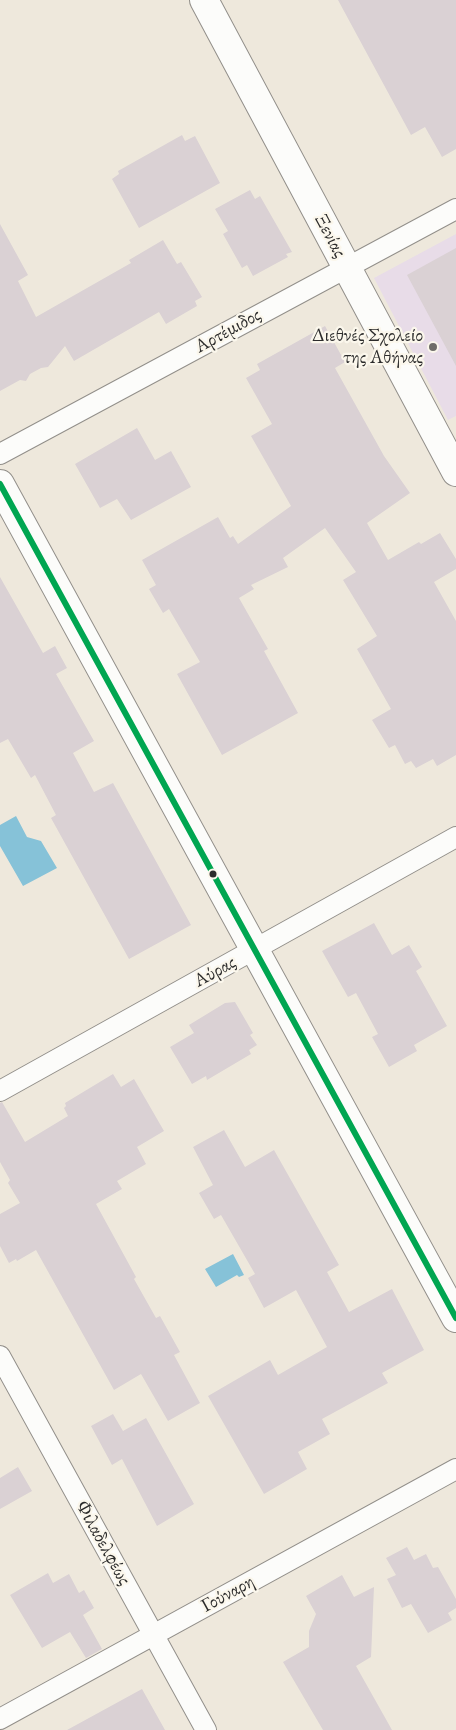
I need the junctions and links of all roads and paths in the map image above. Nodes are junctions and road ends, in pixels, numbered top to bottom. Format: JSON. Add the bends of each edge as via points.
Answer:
{"nodes":[{"id":1,"x":204,"y":0,"type":"edge"},
{"id":2,"x":456,"y":209,"type":"edge"},
{"id":3,"x":346,"y":266,"type":"junction"},
{"id":4,"x":0,"y":454,"type":"edge"},
{"id":5,"x":456,"y":472,"type":"edge"},
{"id":6,"x":0,"y":484,"type":"edge"},
{"id":7,"x":456,"y":838,"type":"edge"},
{"id":8,"x":254,"y":950,"type":"junction"},
{"id":9,"x":0,"y":1091,"type":"edge"},
{"id":10,"x":456,"y":1318,"type":"edge"},
{"id":11,"x":0,"y":1356,"type":"edge"},
{"id":12,"x":456,"y":1469,"type":"edge"},
{"id":13,"x":153,"y":1635,"type":"junction"},
{"id":14,"x":0,"y":1719,"type":"edge"},
{"id":15,"x":206,"y":1730,"type":"edge"}],
"edges":[{"from":1,"to":3,"type":"street","name":"Ξενίας"},
{"from":2,"to":3,"type":"street","name":"Αρτέμιδος"},
{"from":3,"to":4,"type":"street","name":"Αρτέμιδος"},
{"from":3,"to":5,"type":"street","name":"Ξενίας"},
{"from":6,"to":8,"type":"street"},
{"from":7,"to":8,"type":"street","name":"Αύρας"},
{"from":8,"to":9,"type":"street","name":"Αύρας"},
{"from":8,"to":10,"type":"street"},
{"from":11,"to":13,"type":"street","name":"Φιλαδελφέως"},
{"from":12,"to":13,"type":"street","name":"Γούναρη"},
{"from":13,"to":14,"type":"street","name":"Γούναρη"},
{"from":13,"to":15,"type":"street","name":"Φιλαδελφέως"}]}
